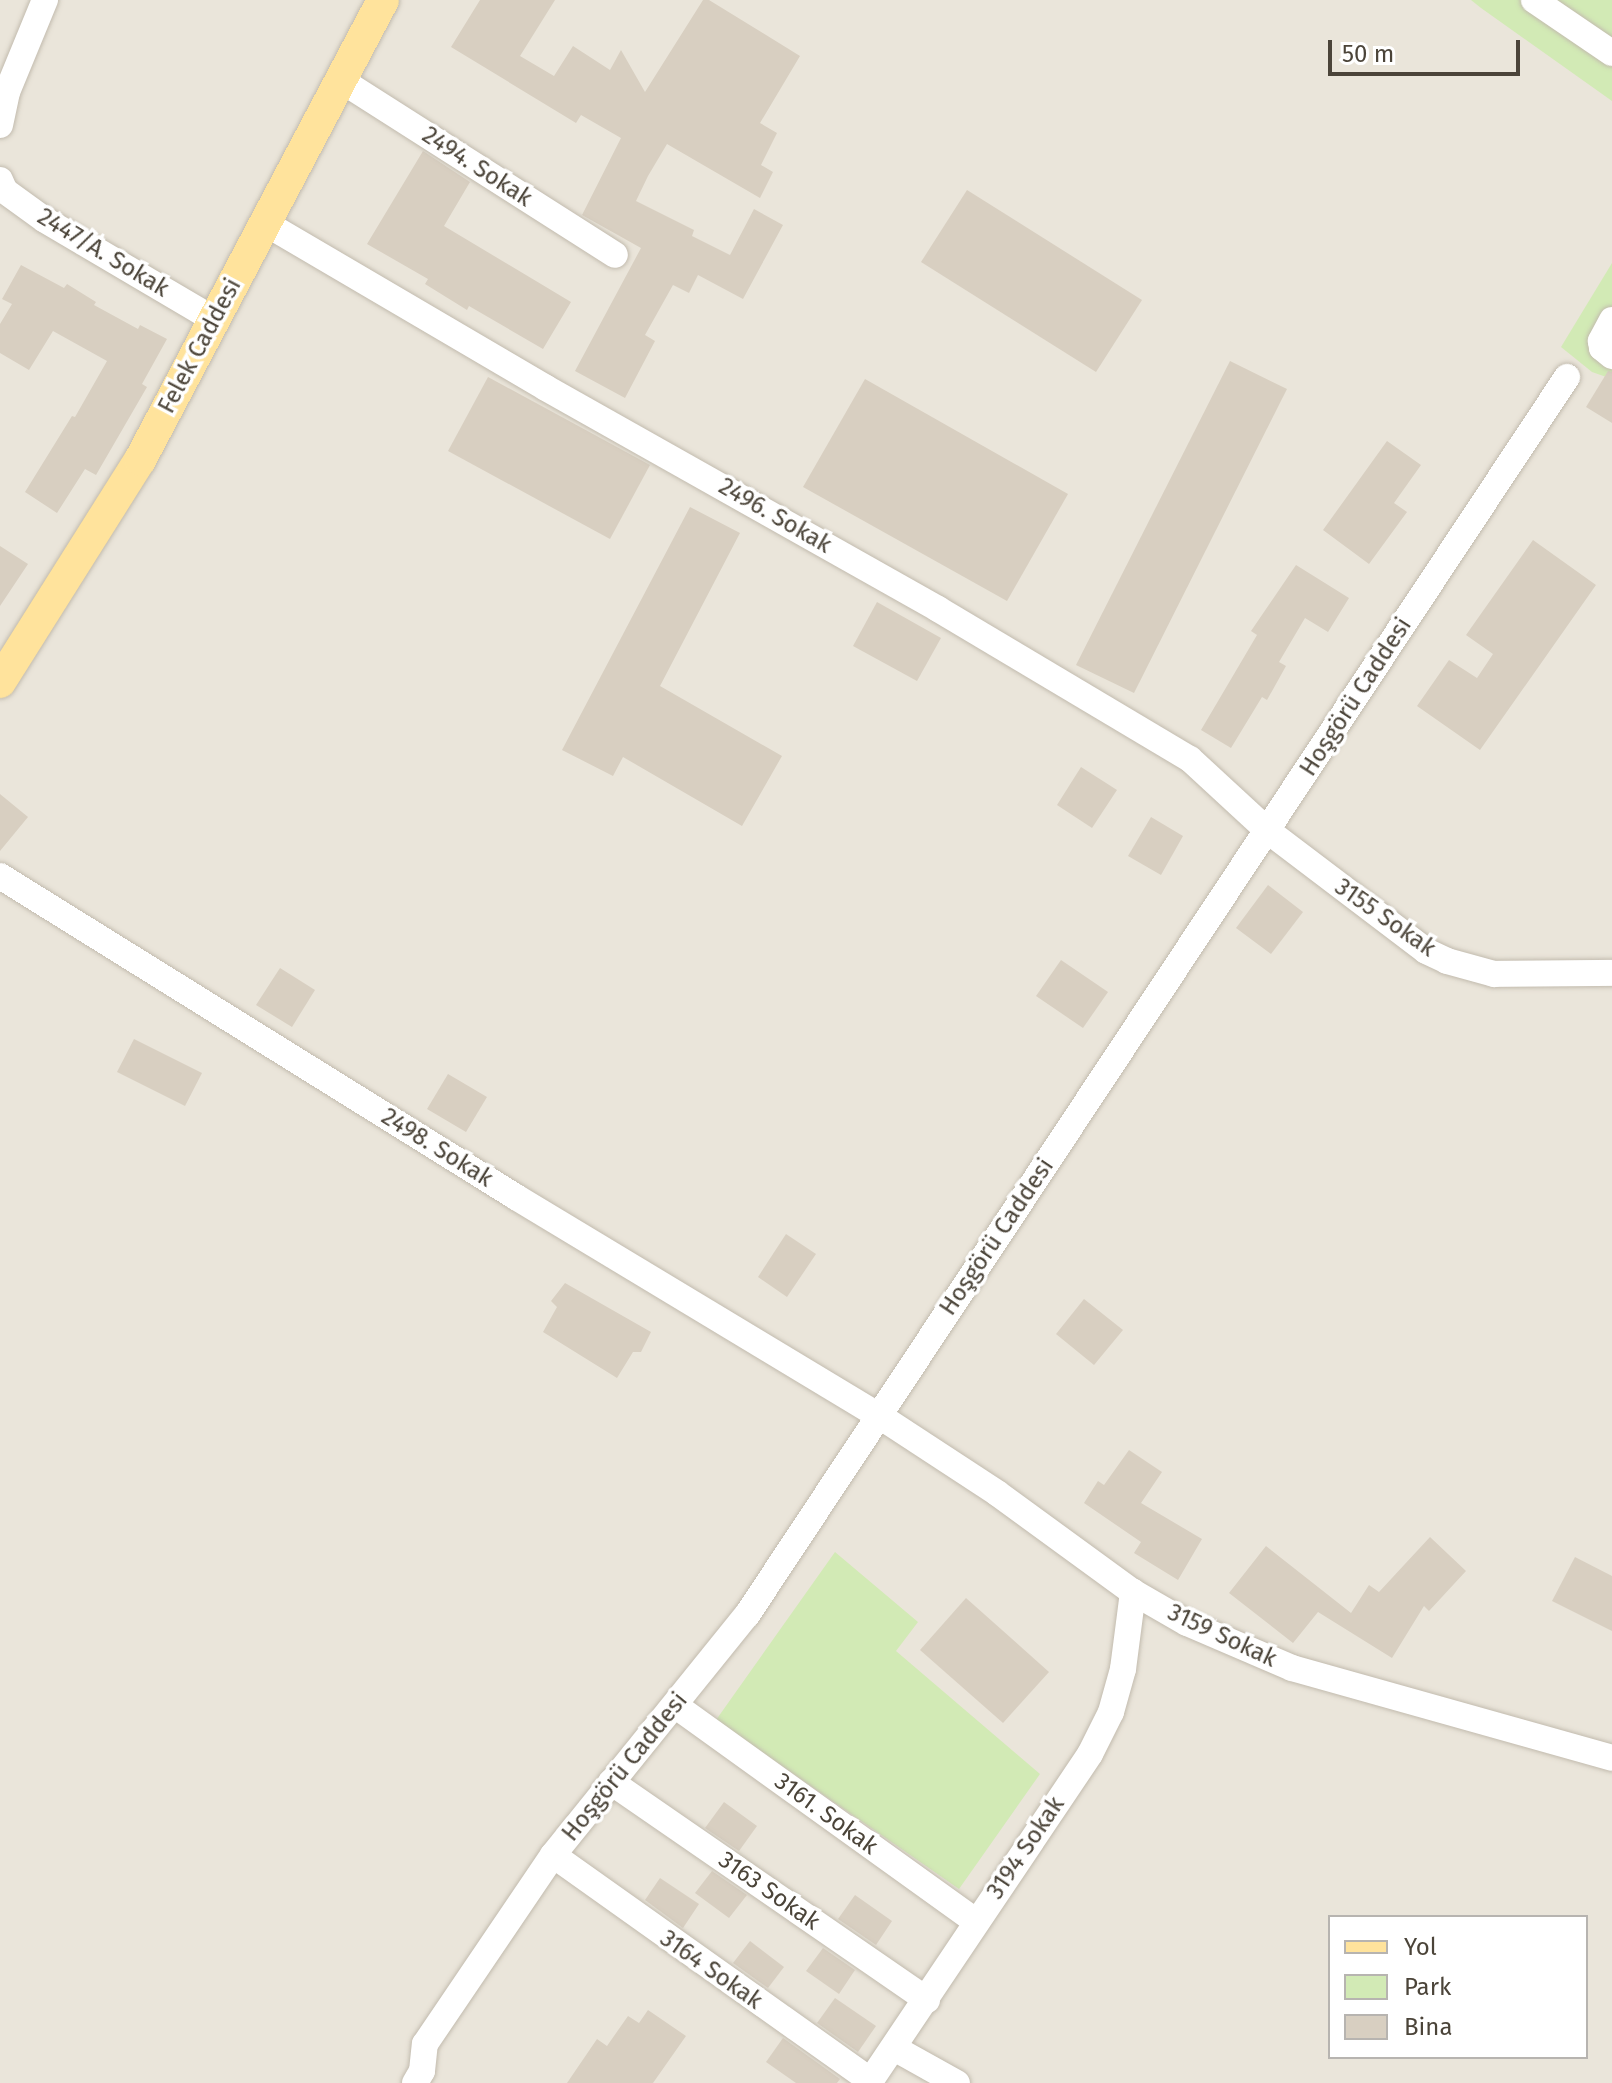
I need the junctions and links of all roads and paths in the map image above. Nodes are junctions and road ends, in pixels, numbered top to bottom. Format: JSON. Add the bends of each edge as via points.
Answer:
{"nodes":[{"id":1,"x":45,"y":0,"type":"edge"},
{"id":2,"x":383,"y":0,"type":"edge"},
{"id":3,"x":1534,"y":0,"type":"edge"},
{"id":4,"x":1612,"y":53,"type":"edge"},
{"id":5,"x":339,"y":79,"type":"junction"},
{"id":6,"x":0,"y":125,"type":"edge"},
{"id":7,"x":0,"y":180,"type":"edge"},
{"id":8,"x":265,"y":223,"type":"junction"},
{"id":9,"x":615,"y":255,"type":"dead end"},
{"id":10,"x":213,"y":319,"type":"junction"},
{"id":11,"x":1612,"y":320,"type":"edge"},
{"id":12,"x":1612,"y":356,"type":"edge"},
{"id":13,"x":1567,"y":377,"type":"dead end"},
{"id":14,"x":0,"y":682,"type":"edge"},
{"id":15,"x":1268,"y":831,"type":"junction"},
{"id":16,"x":0,"y":876,"type":"edge"},
{"id":17,"x":1612,"y":973,"type":"edge"},
{"id":18,"x":878,"y":1415,"type":"junction"},
{"id":19,"x":1133,"y":1592,"type":"junction"},
{"id":20,"x":676,"y":1706,"type":"junction"},
{"id":21,"x":1612,"y":1758,"type":"edge"},
{"id":22,"x":611,"y":1782,"type":"junction"},
{"id":23,"x":553,"y":1855,"type":"junction"},
{"id":24,"x":977,"y":1922,"type":"junction"},
{"id":25,"x":927,"y":2000,"type":"junction"},
{"id":26,"x":894,"y":2048,"type":"junction"},
{"id":27,"x":422,"y":2079,"type":"edge"},
{"id":28,"x":870,"y":2082,"type":"edge"},
{"id":29,"x":957,"y":2083,"type":"edge"}],
"edges":[{"from":1,"to":6,"type":"street","via":[[7,92]]},
{"from":2,"to":5,"type":"main road","name":"Felek Caddesi"},
{"from":3,"to":4,"type":"street"},
{"from":5,"to":8,"type":"main road","name":"Felek Caddesi"},
{"from":5,"to":9,"type":"street","name":"2494. Sokak"},
{"from":7,"to":10,"type":"street","name":"2447/A. Sokak","via":[[5,191],[45,220]]},
{"from":8,"to":10,"type":"main road","name":"Felek Caddesi"},
{"from":8,"to":15,"type":"street","name":"2496. Sokak","via":[[1190,759]]},
{"from":10,"to":14,"type":"main road","name":"Felek Caddesi","via":[[140,460]]},
{"from":11,"to":12,"type":"street","via":[[1601,341]]},
{"from":13,"to":15,"type":"street","name":"Hoşgörü Caddesi"},
{"from":15,"to":17,"type":"street","name":"3155 Sokak","via":[[1408,939],[1447,961],[1494,974]]},
{"from":15,"to":18,"type":"street","name":"Hoşgörü Caddesi"},
{"from":16,"to":18,"type":"street","name":"2498. Sokak","via":[[502,1189]]},
{"from":18,"to":19,"type":"street","name":"3159 Sokak"},
{"from":18,"to":20,"type":"street","name":"Hoşgörü Caddesi","via":[[747,1615]]},
{"from":19,"to":21,"type":"street","name":"3159 Sokak","via":[[1187,1623],[1292,1668]]},
{"from":19,"to":24,"type":"street","name":"3194 Sokak","via":[[1123,1669],[1111,1712],[1090,1754]]},
{"from":20,"to":22,"type":"street","name":"Hoşgörü Caddesi"},
{"from":20,"to":24,"type":"street","name":"3161. Sokak"},
{"from":22,"to":23,"type":"street","name":"Hoşgörü Caddesi"},
{"from":22,"to":25,"type":"street","name":"3163 Sokak"},
{"from":23,"to":27,"type":"street","name":"Hoşgörü Caddesi","via":[[425,2044]]},
{"from":23,"to":28,"type":"street","name":"3164 Sokak"},
{"from":24,"to":25,"type":"street","name":"3194 Sokak"},
{"from":25,"to":26,"type":"street","name":"3194 Sokak"},
{"from":26,"to":28,"type":"street","name":"3194 Sokak"},
{"from":26,"to":29,"type":"street"}]}
